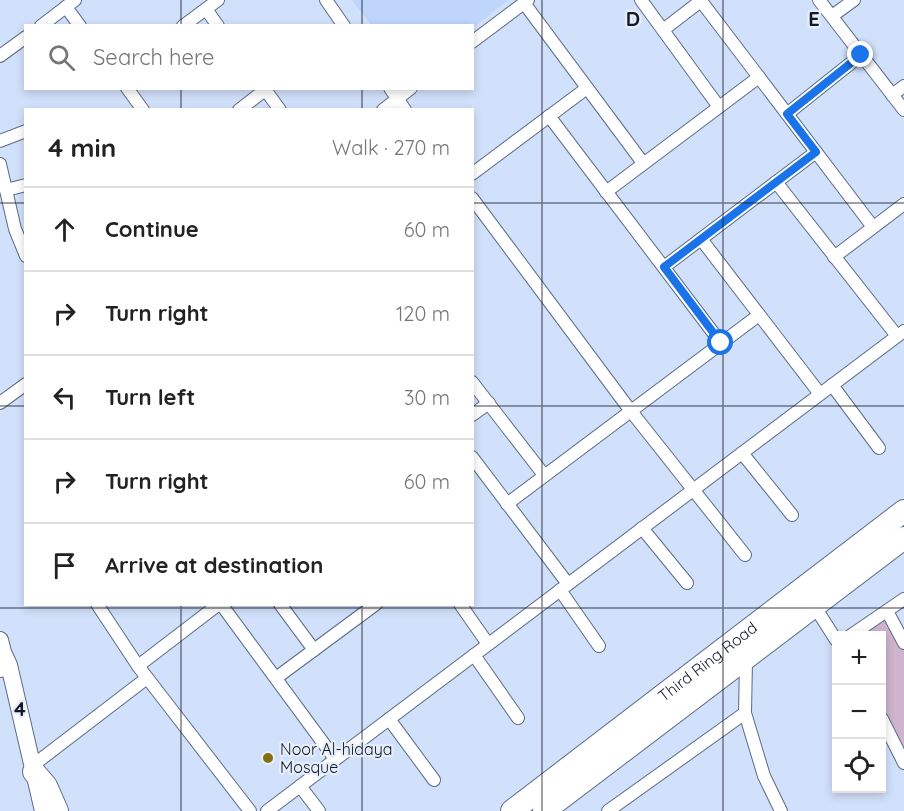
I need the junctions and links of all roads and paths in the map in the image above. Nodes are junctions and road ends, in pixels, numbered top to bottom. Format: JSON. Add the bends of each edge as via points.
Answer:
{"nodes":[{"id":1,"x":218,"y":0,"type":"edge"},
{"id":2,"x":326,"y":0,"type":"edge"},
{"id":3,"x":641,"y":0,"type":"edge"},
{"id":4,"x":702,"y":0,"type":"edge"},
{"id":5,"x":819,"y":0,"type":"edge"},
{"id":6,"x":854,"y":0,"type":"edge"},
{"id":7,"x":526,"y":2,"type":"edge"},
{"id":8,"x":71,"y":3,"type":"edge"},
{"id":9,"x":206,"y":9,"type":"junction"},
{"id":10,"x":832,"y":16,"type":"junction"},
{"id":11,"x":44,"y":24,"type":"edge"},
{"id":12,"x":79,"y":24,"type":"edge"},
{"id":13,"x":186,"y":24,"type":"edge"},
{"id":14,"x":217,"y":24,"type":"edge"},
{"id":15,"x":343,"y":24,"type":"edge"},
{"id":16,"x":663,"y":30,"type":"junction"},
{"id":17,"x":24,"y":38,"type":"edge"},
{"id":18,"x":474,"y":41,"type":"edge"},
{"id":19,"x":861,"y":55,"type":"junction"},
{"id":20,"x":0,"y":56,"type":"edge"},
{"id":21,"x":759,"y":77,"type":"junction"},
{"id":22,"x":904,"y":86,"type":"edge"},
{"id":23,"x":587,"y":88,"type":"junction"},
{"id":24,"x":128,"y":90,"type":"edge"},
{"id":25,"x":263,"y":90,"type":"edge"},
{"id":26,"x":265,"y":90,"type":"edge"},
{"id":27,"x":391,"y":90,"type":"edge"},
{"id":28,"x":408,"y":90,"type":"edge"},
{"id":29,"x":892,"y":94,"type":"junction"},
{"id":30,"x":397,"y":99,"type":"junction"},
{"id":31,"x":719,"y":107,"type":"junction"},
{"id":32,"x":142,"y":108,"type":"edge"},
{"id":33,"x":241,"y":108,"type":"edge"},
{"id":34,"x":278,"y":108,"type":"edge"},
{"id":35,"x":386,"y":108,"type":"edge"},
{"id":36,"x":404,"y":108,"type":"edge"},
{"id":37,"x":904,"y":110,"type":"edge"},
{"id":38,"x":787,"y":114,"type":"junction"},
{"id":39,"x":549,"y":116,"type":"junction"},
{"id":40,"x":24,"y":132,"type":"edge"},
{"id":41,"x":0,"y":141,"type":"edge"},
{"id":42,"x":816,"y":152,"type":"junction"},
{"id":43,"x":644,"y":163,"type":"junction"},
{"id":44,"x":0,"y":164,"type":"edge"},
{"id":45,"x":474,"y":172,"type":"edge"},
{"id":46,"x":776,"y":182,"type":"junction"},
{"id":47,"x":24,"y":186,"type":"edge"},
{"id":48,"x":6,"y":190,"type":"junction"},
{"id":49,"x":606,"y":192,"type":"junction"},
{"id":50,"x":474,"y":201,"type":"edge"},
{"id":51,"x":904,"y":204,"type":"edge"},
{"id":52,"x":873,"y":227,"type":"junction"},
{"id":53,"x":701,"y":239,"type":"junction"},
{"id":54,"x":24,"y":252,"type":"edge"},
{"id":55,"x":834,"y":257,"type":"junction"},
{"id":56,"x":664,"y":267,"type":"junction"},
{"id":57,"x":759,"y":315,"type":"junction"},
{"id":58,"x":901,"y":334,"type":"edge"},
{"id":59,"x":721,"y":343,"type":"junction"},
{"id":60,"x":474,"y":384,"type":"edge"},
{"id":61,"x":24,"y":385,"type":"edge"},
{"id":62,"x":832,"y":385,"type":"junction"},
{"id":63,"x":820,"y":394,"type":"junction"},
{"id":64,"x":0,"y":403,"type":"edge"},
{"id":65,"x":489,"y":403,"type":"junction"},
{"id":66,"x":630,"y":410,"type":"junction"},
{"id":67,"x":474,"y":414,"type":"edge"},
{"id":68,"x":879,"y":448,"type":"dead end"},
{"id":69,"x":742,"y":453,"type":"junction"},
{"id":70,"x":474,"y":460,"type":"edge"},
{"id":71,"x":544,"y":476,"type":"junction"},
{"id":72,"x":693,"y":490,"type":"junction"},
{"id":73,"x":507,"y":504,"type":"junction"},
{"id":74,"x":904,"y":511,"type":"edge"},
{"id":75,"x":792,"y":515,"type":"dead end"},
{"id":76,"x":642,"y":528,"type":"junction"},
{"id":77,"x":904,"y":538,"type":"edge"},
{"id":78,"x":745,"y":555,"type":"dead end"},
{"id":79,"x":687,"y":583,"type":"dead end"},
{"id":80,"x":564,"y":587,"type":"junction"},
{"id":81,"x":904,"y":600,"type":"edge"},
{"id":82,"x":98,"y":606,"type":"edge"},
{"id":83,"x":217,"y":606,"type":"edge"},
{"id":84,"x":222,"y":606,"type":"edge"},
{"id":85,"x":281,"y":606,"type":"edge"},
{"id":86,"x":373,"y":606,"type":"edge"},
{"id":87,"x":461,"y":606,"type":"edge"},
{"id":88,"x":815,"y":607,"type":"junction"},
{"id":89,"x":887,"y":611,"type":"junction"},
{"id":90,"x":857,"y":631,"type":"edge"},
{"id":91,"x":832,"y":632,"type":"edge"},
{"id":92,"x":904,"y":643,"type":"edge"},
{"id":93,"x":488,"y":644,"type":"junction"},
{"id":94,"x":1,"y":646,"type":"edge"},
{"id":95,"x":600,"y":646,"type":"dead end"},
{"id":96,"x":314,"y":650,"type":"junction"},
{"id":97,"x":474,"y":655,"type":"junction"},
{"id":98,"x":746,"y":660,"type":"junction"},
{"id":99,"x":138,"y":666,"type":"junction"},
{"id":100,"x":1,"y":671,"type":"edge"},
{"id":101,"x":711,"y":672,"type":"junction"},
{"id":102,"x":147,"y":678,"type":"junction"},
{"id":103,"x":276,"y":678,"type":"junction"},
{"id":104,"x":745,"y":713,"type":"junction"},
{"id":105,"x":518,"y":718,"type":"dead end"},
{"id":106,"x":388,"y":719,"type":"junction"},
{"id":107,"x":886,"y":727,"type":"edge"},
{"id":108,"x":637,"y":728,"type":"junction"},
{"id":109,"x":335,"y":759,"type":"junction"},
{"id":110,"x":904,"y":763,"type":"edge"},
{"id":111,"x":33,"y":769,"type":"junction"},
{"id":112,"x":434,"y":780,"type":"dead end"},
{"id":113,"x":300,"y":786,"type":"junction"},
{"id":114,"x":627,"y":805,"type":"edge"},
{"id":115,"x":31,"y":811,"type":"edge"},
{"id":116,"x":43,"y":811,"type":"edge"},
{"id":117,"x":57,"y":811,"type":"edge"},
{"id":118,"x":250,"y":811,"type":"edge"},
{"id":119,"x":267,"y":811,"type":"edge"},
{"id":120,"x":319,"y":811,"type":"edge"},
{"id":121,"x":512,"y":811,"type":"edge"},
{"id":122,"x":544,"y":811,"type":"edge"},
{"id":123,"x":608,"y":811,"type":"edge"},
{"id":124,"x":781,"y":811,"type":"edge"}],
"edges":[{"from":1,"to":9,"type":"street"},
{"from":2,"to":15,"type":"street"},
{"from":3,"to":16,"type":"street"},
{"from":4,"to":16,"type":"street"},
{"from":4,"to":21,"type":"street"},
{"from":5,"to":10,"type":"street"},
{"from":6,"to":10,"type":"street"},
{"from":7,"to":18,"type":"street"},
{"from":7,"to":23,"type":"street"},
{"from":8,"to":11,"type":"street"},
{"from":8,"to":12,"type":"street"},
{"from":9,"to":13,"type":"street"},
{"from":9,"to":14,"type":"street"},
{"from":10,"to":19,"type":"street"},
{"from":16,"to":31,"type":"street"},
{"from":17,"to":20,"type":"street"},
{"from":19,"to":29,"type":"street"},
{"from":19,"to":38,"type":"street"},
{"from":21,"to":31,"type":"street"},
{"from":21,"to":38,"type":"street"},
{"from":22,"to":29,"type":"street"},
{"from":23,"to":39,"type":"street"},
{"from":23,"to":43,"type":"street"},
{"from":24,"to":32,"type":"street"},
{"from":25,"to":33,"type":"street"},
{"from":26,"to":34,"type":"street"},
{"from":27,"to":30,"type":"street"},
{"from":28,"to":30,"type":"street"},
{"from":29,"to":37,"type":"street"},
{"from":30,"to":35,"type":"street"},
{"from":30,"to":36,"type":"street"},
{"from":31,"to":43,"type":"street"},
{"from":38,"to":42,"type":"street"},
{"from":39,"to":45,"type":"street"},
{"from":39,"to":49,"type":"street"},
{"from":40,"to":41,"type":"street"},
{"from":42,"to":46,"type":"street"},
{"from":42,"to":52,"type":"street"},
{"from":43,"to":49,"type":"street"},
{"from":44,"to":48,"type":"street"},
{"from":46,"to":53,"type":"street"},
{"from":46,"to":55,"type":"street"},
{"from":47,"to":48,"type":"street"},
{"from":48,"to":54,"type":"street"},
{"from":49,"to":56,"type":"street"},
{"from":50,"to":66,"type":"street"},
{"from":51,"to":52,"type":"street"},
{"from":52,"to":55,"type":"street"},
{"from":53,"to":56,"type":"street"},
{"from":53,"to":57,"type":"street"},
{"from":55,"to":58,"type":"street"},
{"from":56,"to":59,"type":"street"},
{"from":57,"to":59,"type":"street"},
{"from":57,"to":63,"type":"street"},
{"from":58,"to":62,"type":"street"},
{"from":59,"to":66,"type":"street"},
{"from":60,"to":65,"type":"street"},
{"from":61,"to":64,"type":"street"},
{"from":62,"to":63,"type":"street"},
{"from":62,"to":68,"type":"street"},
{"from":63,"to":69,"type":"street"},
{"from":65,"to":67,"type":"street"},
{"from":65,"to":71,"type":"street"},
{"from":66,"to":71,"type":"street"},
{"from":66,"to":72,"type":"street"},
{"from":69,"to":72,"type":"street"},
{"from":69,"to":75,"type":"street"},
{"from":70,"to":73,"type":"street"},
{"from":71,"to":73,"type":"street"},
{"from":72,"to":76,"type":"street"},
{"from":72,"to":78,"type":"street"},
{"from":73,"to":80,"type":"street"},
{"from":74,"to":101,"type":"highway","name":"Third Ring Road"},
{"from":76,"to":79,"type":"street"},
{"from":76,"to":80,"type":"street"},
{"from":77,"to":88,"type":"highway","name":"Third Ring Road"},
{"from":80,"to":93,"type":"street"},
{"from":80,"to":95,"type":"street"},
{"from":81,"to":89,"type":"street"},
{"from":82,"to":99,"type":"street"},
{"from":83,"to":99,"type":"street"},
{"from":84,"to":103,"type":"street"},
{"from":85,"to":96,"type":"street"},
{"from":86,"to":96,"type":"street"},
{"from":87,"to":93,"type":"street"},
{"from":88,"to":91,"type":"street"},
{"from":88,"to":98,"type":"highway","name":"Third Ring Road"},
{"from":89,"to":90,"type":"street"},
{"from":89,"to":92,"type":"street"},
{"from":93,"to":97,"type":"street"},
{"from":94,"to":100,"type":"main road"},
{"from":94,"to":111,"type":"main road"},
{"from":96,"to":103,"type":"street"},
{"from":97,"to":105,"type":"street"},
{"from":97,"to":106,"type":"street"},
{"from":98,"to":101,"type":"highway","name":"Third Ring Road"},
{"from":98,"to":104,"type":"street"},
{"from":99,"to":102,"type":"street"},
{"from":100,"to":115,"type":"main road"},
{"from":101,"to":108,"type":"highway","name":"Third Ring Road"},
{"from":102,"to":111,"type":"street"},
{"from":102,"to":118,"type":"street"},
{"from":103,"to":109,"type":"street"},
{"from":104,"to":114,"type":"street"},
{"from":104,"to":124,"type":"street","via":[[764,776]]},
{"from":106,"to":109,"type":"street"},
{"from":106,"to":112,"type":"street"},
{"from":107,"to":110,"type":"street"},
{"from":108,"to":121,"type":"highway","name":"Third Ring Road"},
{"from":108,"to":122,"type":"highway","name":"Third Ring Road"},
{"from":109,"to":113,"type":"street"},
{"from":111,"to":116,"type":"main road"},
{"from":111,"to":117,"type":"highway"},
{"from":113,"to":119,"type":"street"},
{"from":113,"to":120,"type":"street"},
{"from":114,"to":123,"type":"street"}]}
